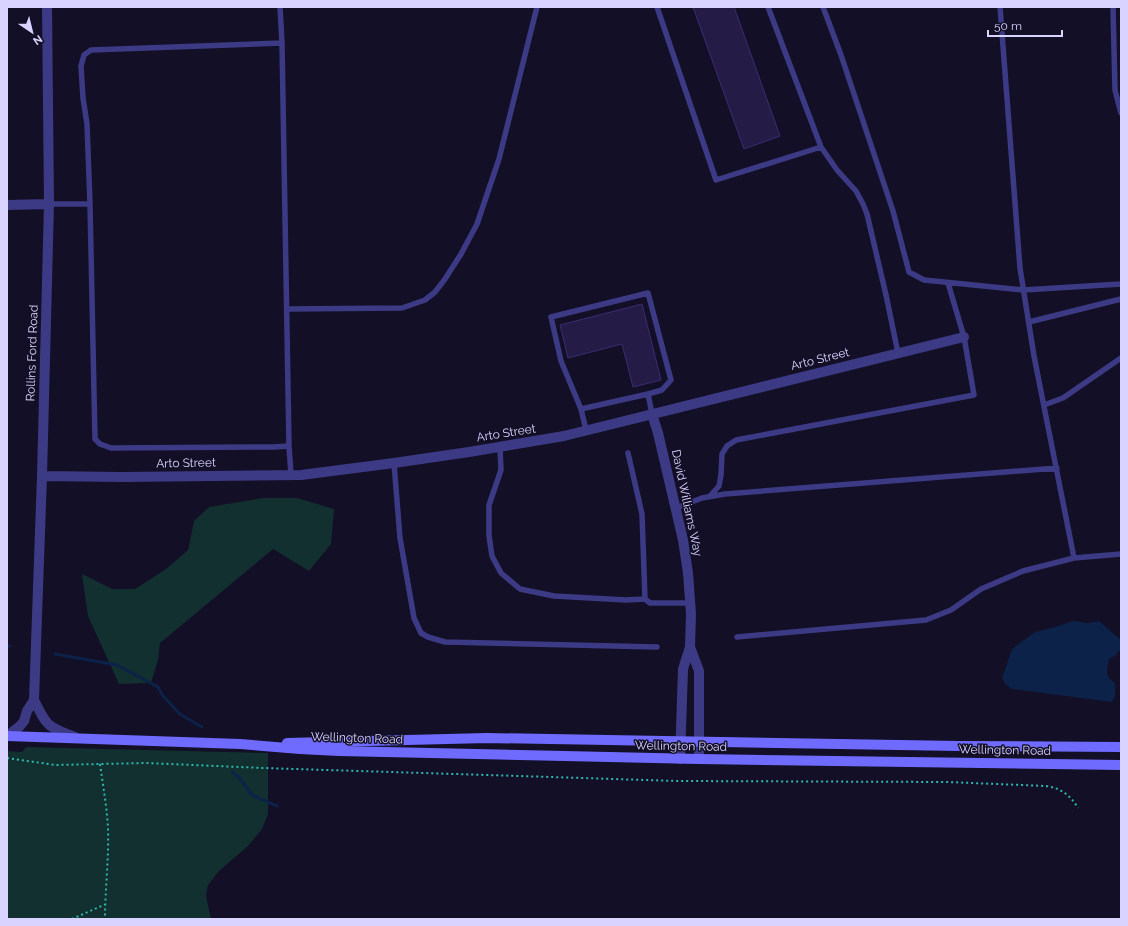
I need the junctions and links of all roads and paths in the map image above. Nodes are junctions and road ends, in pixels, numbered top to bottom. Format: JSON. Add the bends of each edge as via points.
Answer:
{"nodes":[{"id":1,"x":47,"y":7,"type":"edge"},
{"id":2,"x":280,"y":7,"type":"edge"},
{"id":3,"x":537,"y":7,"type":"edge"},
{"id":4,"x":657,"y":7,"type":"edge"},
{"id":5,"x":768,"y":7,"type":"edge"},
{"id":6,"x":823,"y":7,"type":"edge"},
{"id":7,"x":1000,"y":7,"type":"edge"},
{"id":8,"x":1113,"y":7,"type":"edge"},
{"id":9,"x":282,"y":43,"type":"junction"},
{"id":10,"x":1121,"y":113,"type":"edge"},
{"id":11,"x":821,"y":146,"type":"junction"},
{"id":12,"x":49,"y":204,"type":"junction"},
{"id":13,"x":90,"y":204,"type":"junction"},
{"id":14,"x":7,"y":205,"type":"edge"},
{"id":15,"x":948,"y":283,"type":"junction"},
{"id":16,"x":1121,"y":284,"type":"edge"},
{"id":17,"x":1024,"y":290,"type":"junction"},
{"id":18,"x":1121,"y":299,"type":"edge"},
{"id":19,"x":287,"y":309,"type":"junction"},
{"id":20,"x":1029,"y":322,"type":"junction"},
{"id":21,"x":964,"y":337,"type":"junction"},
{"id":22,"x":898,"y":353,"type":"junction"},
{"id":23,"x":1121,"y":358,"type":"edge"},
{"id":24,"x":648,"y":394,"type":"junction"},
{"id":25,"x":1044,"y":406,"type":"junction"},
{"id":26,"x":581,"y":409,"type":"junction"},
{"id":27,"x":652,"y":414,"type":"junction"},
{"id":28,"x":586,"y":430,"type":"junction"},
{"id":29,"x":289,"y":446,"type":"junction"},
{"id":30,"x":500,"y":447,"type":"junction"},
{"id":31,"x":628,"y":453,"type":"dead end"},
{"id":32,"x":394,"y":463,"type":"junction"},
{"id":33,"x":1057,"y":468,"type":"junction"},
{"id":34,"x":291,"y":475,"type":"junction"},
{"id":35,"x":42,"y":476,"type":"junction"},
{"id":36,"x":710,"y":496,"type":"junction"},
{"id":37,"x":676,"y":508,"type":"junction"},
{"id":38,"x":1121,"y":554,"type":"edge"},
{"id":39,"x":1074,"y":558,"type":"junction"},
{"id":40,"x":645,"y":599,"type":"junction"},
{"id":41,"x":690,"y":603,"type":"junction"},
{"id":42,"x":737,"y":637,"type":"dead end"},
{"id":43,"x":657,"y":647,"type":"dead end"},
{"id":44,"x":690,"y":647,"type":"junction"},
{"id":45,"x":34,"y":700,"type":"junction"},
{"id":46,"x":7,"y":735,"type":"edge"},
{"id":47,"x":78,"y":738,"type":"junction"},
{"id":48,"x":681,"y":741,"type":"junction"},
{"id":49,"x":699,"y":741,"type":"junction"},
{"id":50,"x":240,"y":744,"type":"junction"},
{"id":51,"x":1121,"y":747,"type":"edge"},
{"id":52,"x":7,"y":758,"type":"edge"},
{"id":53,"x":680,"y":759,"type":"junction"},
{"id":54,"x":699,"y":759,"type":"junction"},
{"id":55,"x":100,"y":764,"type":"junction"},
{"id":56,"x":1121,"y":765,"type":"edge"},
{"id":57,"x":1078,"y":808,"type":"dead end"},
{"id":58,"x":106,"y":904,"type":"junction"},
{"id":59,"x":72,"y":919,"type":"edge"},
{"id":60,"x":105,"y":919,"type":"edge"}],
"edges":[{"from":1,"to":12,"type":"street","name":"Rollins Ford Road"},
{"from":2,"to":9,"type":"lane"},
{"from":3,"to":19,"type":"lane","via":[[499,160],[477,224],[461,254],[435,292],[425,300],[402,308]]},
{"from":4,"to":11,"type":"lane","via":[[716,180]]},
{"from":5,"to":11,"type":"lane"},
{"from":6,"to":15,"type":"lane","via":[[893,211],[909,272],[924,280]]},
{"from":7,"to":17,"type":"lane","via":[[1020,268]]},
{"from":8,"to":10,"type":"lane","via":[[1115,90]]},
{"from":9,"to":13,"type":"lane","via":[[92,50],[84,55],[81,66],[87,124]]},
{"from":9,"to":19,"type":"lane"},
{"from":11,"to":22,"type":"lane","via":[[837,170],[856,191],[865,209]]},
{"from":12,"to":13,"type":"lane"},
{"from":12,"to":14,"type":"street"},
{"from":12,"to":35,"type":"street","name":"Rollins Ford Road"},
{"from":13,"to":29,"type":"lane","via":[[95,439],[111,448]]},
{"from":15,"to":17,"type":"lane"},
{"from":15,"to":21,"type":"lane"},
{"from":16,"to":17,"type":"lane"},
{"from":17,"to":20,"type":"lane"},
{"from":18,"to":20,"type":"lane"},
{"from":19,"to":29,"type":"lane"},
{"from":20,"to":25,"type":"lane"},
{"from":21,"to":22,"type":"street","name":"Arto Street"},
{"from":21,"to":36,"type":"lane","via":[[974,395],[736,440],[726,446],[722,454],[719,486]]},
{"from":22,"to":27,"type":"street","name":"Arto Street"},
{"from":23,"to":25,"type":"lane","via":[[1063,398]]},
{"from":24,"to":26,"type":"lane"},
{"from":24,"to":26,"type":"lane","via":[[662,390],[671,380],[648,293],[550,317],[561,361]]},
{"from":24,"to":27,"type":"lane"},
{"from":25,"to":33,"type":"lane"},
{"from":26,"to":28,"type":"lane"},
{"from":27,"to":28,"type":"street","name":"Arto Street"},
{"from":27,"to":37,"type":"street","name":"David Williams Way"},
{"from":28,"to":30,"type":"street","name":"Arto Street"},
{"from":29,"to":34,"type":"lane"},
{"from":30,"to":32,"type":"street","name":"Arto Street"},
{"from":30,"to":40,"type":"lane","via":[[500,470],[489,505],[489,536],[492,556],[501,573],[520,589],[554,596]]},
{"from":31,"to":40,"type":"lane","via":[[642,514]]},
{"from":32,"to":34,"type":"street","name":"Arto Street"},
{"from":32,"to":43,"type":"lane","via":[[400,538],[414,618],[421,633],[444,642]]},
{"from":33,"to":36,"type":"lane"},
{"from":33,"to":39,"type":"lane"},
{"from":34,"to":35,"type":"street","name":"Arto Street"},
{"from":35,"to":45,"type":"street","name":"Rollins Ford Road"},
{"from":36,"to":37,"type":"lane"},
{"from":37,"to":41,"type":"street","name":"David Williams Way","via":[[688,573]]},
{"from":38,"to":39,"type":"lane"},
{"from":39,"to":42,"type":"lane","via":[[1023,571],[981,589],[950,610],[926,620]]},
{"from":40,"to":41,"type":"lane","via":[[650,603]]},
{"from":41,"to":44,"type":"street","name":"David Williams Way"},
{"from":44,"to":48,"type":"street","name":"David Williams Way","via":[[683,669]]},
{"from":44,"to":49,"type":"street","name":"David Williams Way","via":[[699,671]]},
{"from":45,"to":46,"type":"street","name":"Rollins Ford Road","via":[[24,721]]},
{"from":45,"to":47,"type":"street","name":"Rollins Ford Road","via":[[49,726]]},
{"from":46,"to":47,"type":"main road","name":"Wellington Road"},
{"from":47,"to":50,"type":"main road","name":"Wellington Road"},
{"from":48,"to":49,"type":"main road","name":"Wellington Road"},
{"from":48,"to":50,"type":"main road","name":"Wellington Road","via":[[487,738]]},
{"from":48,"to":53,"type":"street","name":"David Williams Way"},
{"from":49,"to":51,"type":"main road","name":"Wellington Road"},
{"from":49,"to":54,"type":"street","name":"David Williams Way"},
{"from":50,"to":53,"type":"main road","name":"Wellington Road","via":[[339,751]]},
{"from":52,"to":55,"type":"path","via":[[54,765]]},
{"from":53,"to":54,"type":"main road","name":"Wellington Road"},
{"from":54,"to":56,"type":"main road","name":"Wellington Road"},
{"from":55,"to":57,"type":"path","via":[[146,763],[678,781],[946,782],[1046,786],[1068,795]]},
{"from":55,"to":58,"type":"path","via":[[108,830]]},
{"from":58,"to":59,"type":"path"},
{"from":58,"to":60,"type":"path"}]}
